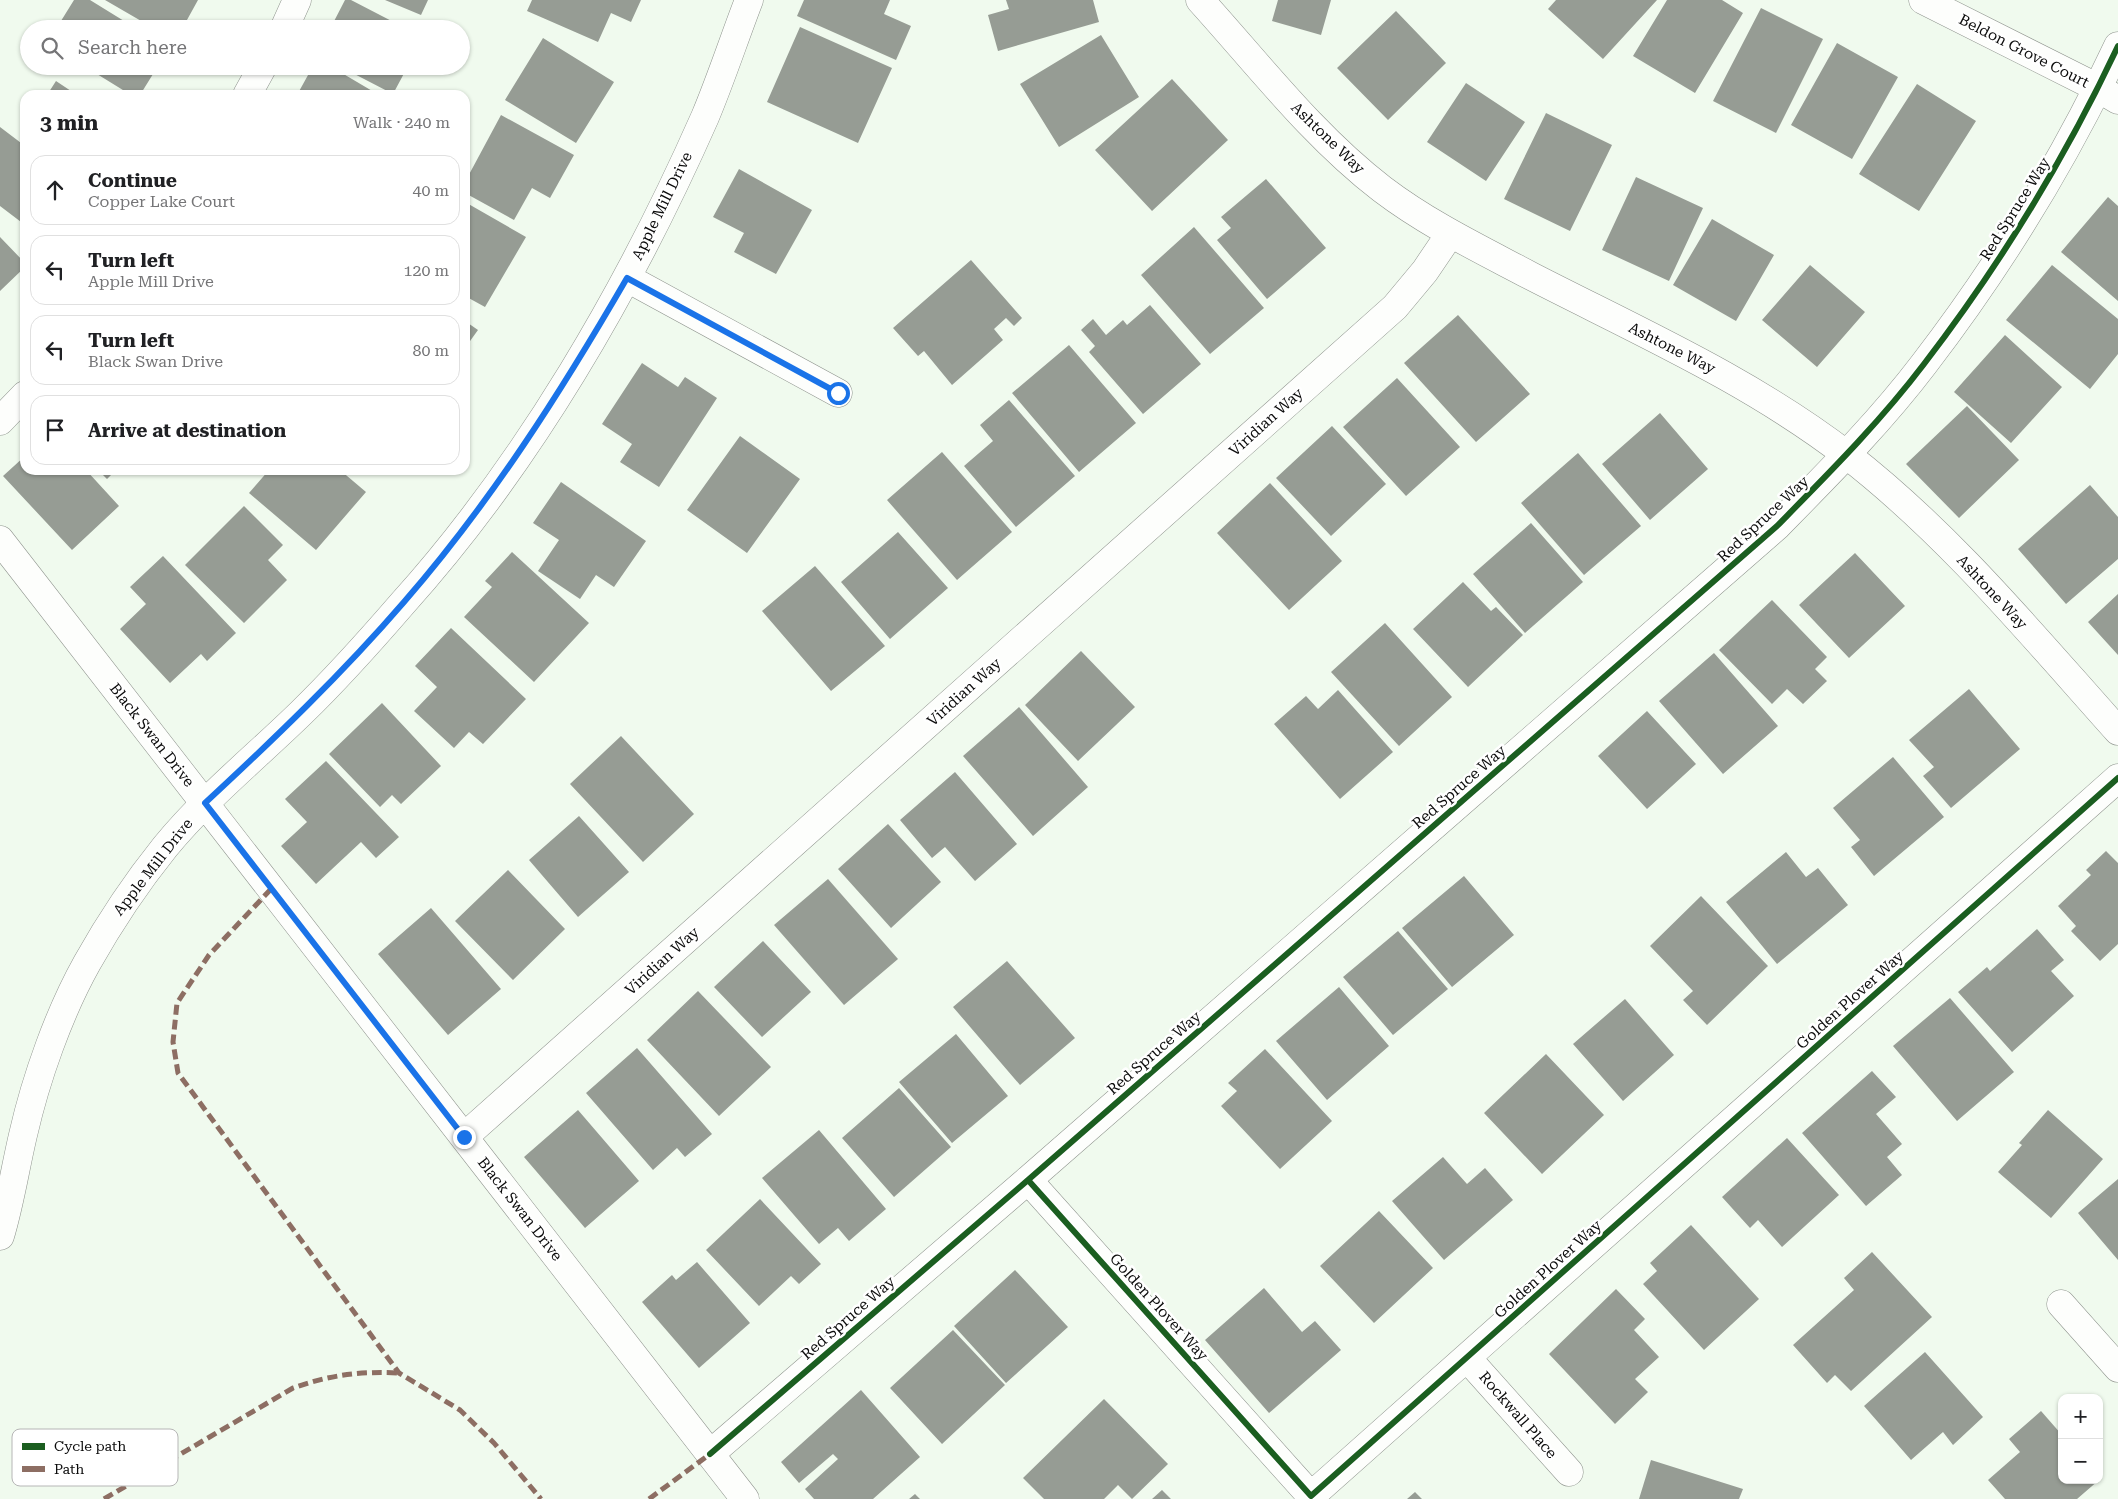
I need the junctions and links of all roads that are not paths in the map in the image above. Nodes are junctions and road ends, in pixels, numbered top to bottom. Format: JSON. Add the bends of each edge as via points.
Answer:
{"nodes":[{"id":1,"x":297,"y":0,"type":"edge"},
{"id":2,"x":749,"y":0,"type":"edge"},
{"id":3,"x":1200,"y":0,"type":"edge"},
{"id":4,"x":1923,"y":0,"type":"edge"},
{"id":5,"x":288,"y":20,"type":"edge"},
{"id":6,"x":2118,"y":46,"type":"edge"},
{"id":7,"x":258,"y":75,"type":"edge"},
{"id":8,"x":251,"y":90,"type":"edge"},
{"id":9,"x":2108,"y":94,"type":"edge"},
{"id":10,"x":1450,"y":234,"type":"junction"},
{"id":11,"x":627,"y":278,"type":"junction"},
{"id":12,"x":838,"y":393,"type":"dead end"},
{"id":13,"x":20,"y":400,"type":"edge"},
{"id":14,"x":0,"y":421,"type":"edge"},
{"id":15,"x":1847,"y":455,"type":"junction"},
{"id":16,"x":0,"y":540,"type":"edge"},
{"id":17,"x":2118,"y":731,"type":"edge"},
{"id":18,"x":2118,"y":778,"type":"edge"},
{"id":19,"x":205,"y":803,"type":"junction"},
{"id":20,"x":464,"y":1137,"type":"junction"},
{"id":21,"x":1028,"y":1180,"type":"junction"},
{"id":22,"x":0,"y":1236,"type":"edge"},
{"id":23,"x":2061,"y":1304,"type":"dead end"},
{"id":24,"x":1467,"y":1358,"type":"junction"},
{"id":25,"x":2118,"y":1368,"type":"edge"},
{"id":26,"x":710,"y":1454,"type":"junction"},
{"id":27,"x":1569,"y":1472,"type":"dead end"},
{"id":28,"x":746,"y":1499,"type":"edge"}],
"edges":[{"from":1,"to":5,"type":"street"},
{"from":2,"to":11,"type":"street","name":"Apple Mill Drive","via":[[705,116]]},
{"from":3,"to":10,"type":"street","name":"Ashtone Way","via":[[1320,134],[1382,189]]},
{"from":4,"to":9,"type":"street","name":"Beldon Grove Court"},
{"from":6,"to":9,"type":"street","name":"Red Spruce Way"},
{"from":7,"to":8,"type":"street"},
{"from":9,"to":15,"type":"street","name":"Red Spruce Way","via":[[2060,161],[2003,254],[1923,365]]},
{"from":10,"to":15,"type":"street","name":"Ashtone Way","via":[[1721,373]]},
{"from":10,"to":20,"type":"street","name":"Viridian Way","via":[[1395,307]]},
{"from":11,"to":12,"type":"street"},
{"from":11,"to":19,"type":"street","name":"Apple Mill Drive","via":[[530,438],[466,526],[404,602],[304,710]]},
{"from":13,"to":14,"type":"street"},
{"from":15,"to":17,"type":"street","name":"Ashtone Way","via":[[1915,513],[1993,592]]},
{"from":15,"to":21,"type":"street","name":"Red Spruce Way","via":[[1777,526]]},
{"from":16,"to":19,"type":"street","name":"Black Swan Drive"},
{"from":18,"to":24,"type":"street","name":"Golden Plover Way"},
{"from":19,"to":20,"type":"street","name":"Black Swan Drive"},
{"from":19,"to":22,"type":"street","name":"Apple Mill Drive","via":[[165,846],[114,917],[84,967],[49,1047],[24,1131]]},
{"from":20,"to":26,"type":"street","name":"Black Swan Drive"},
{"from":21,"to":24,"type":"street","name":"Golden Plover Way","via":[[1311,1496]]},
{"from":21,"to":26,"type":"street","name":"Red Spruce Way"},
{"from":23,"to":25,"type":"street"},
{"from":24,"to":27,"type":"street","name":"Rockwall Place"},
{"from":26,"to":28,"type":"street","name":"Black Swan Drive"}]}
